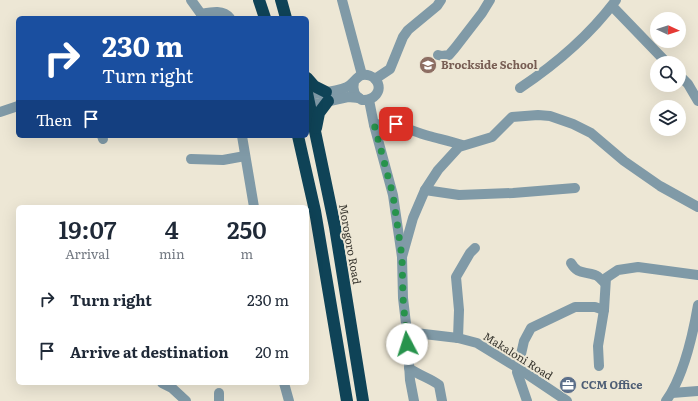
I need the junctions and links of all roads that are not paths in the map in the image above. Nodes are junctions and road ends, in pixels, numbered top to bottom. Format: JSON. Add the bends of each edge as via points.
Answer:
{"nodes":[{"id":1,"x":190,"y":0,"type":"edge"},
{"id":2,"x":259,"y":0,"type":"edge"},
{"id":3,"x":281,"y":0,"type":"edge"},
{"id":4,"x":342,"y":0,"type":"edge"},
{"id":5,"x":441,"y":0,"type":"edge"},
{"id":6,"x":490,"y":0,"type":"edge"},
{"id":7,"x":614,"y":3,"type":"edge"},
{"id":8,"x":202,"y":16,"type":"edge"},
{"id":9,"x":229,"y":16,"type":"edge"},
{"id":10,"x":264,"y":16,"type":"edge"},
{"id":11,"x":285,"y":16,"type":"edge"},
{"id":12,"x":438,"y":55,"type":"dead end"},
{"id":13,"x":661,"y":56,"type":"edge"},
{"id":14,"x":362,"y":75,"type":"junction"},
{"id":15,"x":375,"y":79,"type":"junction"},
{"id":16,"x":309,"y":80,"type":"edge"},
{"id":17,"x":354,"y":82,"type":"junction"},
{"id":18,"x":686,"y":82,"type":"edge"},
{"id":19,"x":520,"y":88,"type":"dead end"},
{"id":20,"x":327,"y":96,"type":"junction"},
{"id":21,"x":359,"y":98,"type":"junction"},
{"id":22,"x":309,"y":99,"type":"edge"},
{"id":23,"x":369,"y":100,"type":"junction"},
{"id":24,"x":698,"y":101,"type":"edge"},
{"id":25,"x":309,"y":104,"type":"edge"},
{"id":26,"x":16,"y":107,"type":"edge"},
{"id":27,"x":0,"y":112,"type":"edge"},
{"id":28,"x":374,"y":124,"type":"junction"},
{"id":29,"x":315,"y":131,"type":"junction"},
{"id":30,"x":242,"y":138,"type":"edge"},
{"id":31,"x":298,"y":138,"type":"edge"},
{"id":32,"x":462,"y":145,"type":"junction"},
{"id":33,"x":245,"y":156,"type":"junction"},
{"id":34,"x":191,"y":159,"type":"dead end"},
{"id":35,"x":575,"y":188,"type":"dead end"},
{"id":36,"x":425,"y":190,"type":"junction"},
{"id":37,"x":254,"y":205,"type":"edge"},
{"id":38,"x":698,"y":207,"type":"edge"},
{"id":39,"x":475,"y":248,"type":"dead end"},
{"id":40,"x":402,"y":257,"type":"junction"},
{"id":41,"x":571,"y":263,"type":"dead end"},
{"id":42,"x":698,"y":275,"type":"edge"},
{"id":43,"x":605,"y":283,"type":"junction"},
{"id":44,"x":698,"y":305,"type":"edge"},
{"id":45,"x":604,"y":310,"type":"junction"},
{"id":46,"x":407,"y":332,"type":"junction"},
{"id":47,"x":458,"y":338,"type":"junction"},
{"id":48,"x":599,"y":366,"type":"dead end"},
{"id":49,"x":409,"y":368,"type":"junction"},
{"id":50,"x":518,"y":368,"type":"junction"},
{"id":51,"x":166,"y":385,"type":"edge"},
{"id":52,"x":285,"y":385,"type":"edge"},
{"id":53,"x":698,"y":391,"type":"edge"},
{"id":54,"x":669,"y":397,"type":"edge"},
{"id":55,"x":186,"y":401,"type":"edge"},
{"id":56,"x":289,"y":401,"type":"edge"},
{"id":57,"x":347,"y":401,"type":"edge"},
{"id":58,"x":363,"y":401,"type":"edge"},
{"id":59,"x":414,"y":401,"type":"edge"},
{"id":60,"x":442,"y":401,"type":"edge"},
{"id":61,"x":527,"y":401,"type":"edge"},
{"id":62,"x":567,"y":401,"type":"edge"}],
"edges":[{"from":1,"to":8,"type":"street"},
{"from":2,"to":10,"type":"highway"},
{"from":3,"to":11,"type":"highway"},
{"from":4,"to":14,"type":"street"},
{"from":5,"to":15,"type":"street","via":[[408,30],[390,69]]},
{"from":6,"to":12,"type":"street","via":[[449,55]]},
{"from":7,"to":13,"type":"street"},
{"from":7,"to":19,"type":"street","via":[[577,43]]},
{"from":8,"to":9,"type":"street","via":[[220,12]]},
{"from":14,"to":15,"type":"street","via":[[369,75]]},
{"from":14,"to":17,"type":"street"},
{"from":15,"to":23,"type":"street","via":[[378,89],[375,96]]},
{"from":16,"to":20,"type":"highway"},
{"from":17,"to":20,"type":"street"},
{"from":17,"to":21,"type":"street","via":[[354,93]]},
{"from":18,"to":24,"type":"street"},
{"from":20,"to":21,"type":"street"},
{"from":20,"to":22,"type":"street"},
{"from":20,"to":29,"type":"highway","via":[[319,113]]},
{"from":21,"to":23,"type":"street"},
{"from":23,"to":28,"type":"street"},
{"from":25,"to":29,"type":"highway","name":"Morogoro Road"},
{"from":26,"to":27,"type":"street"},
{"from":28,"to":32,"type":"street","via":[[396,124],[427,136]]},
{"from":28,"to":40,"type":"street","via":[[390,182]]},
{"from":29,"to":58,"type":"highway","name":"Morogoro Road","via":[[335,227]]},
{"from":30,"to":33,"type":"street"},
{"from":31,"to":57,"type":"highway","via":[[315,211]]},
{"from":32,"to":36,"type":"street","via":[[438,170]]},
{"from":32,"to":38,"type":"street","via":[[492,137],[512,117],[550,116],[590,133],[660,186]]},
{"from":33,"to":34,"type":"street","via":[[223,160]]},
{"from":33,"to":37,"type":"street"},
{"from":35,"to":36,"type":"street","via":[[459,195]]},
{"from":36,"to":40,"type":"street","via":[[413,218]]},
{"from":39,"to":47,"type":"street","via":[[456,277]]},
{"from":40,"to":46,"type":"street"},
{"from":41,"to":43,"type":"street","via":[[574,269],[596,275]]},
{"from":42,"to":43,"type":"street","via":[[638,267],[618,270],[606,278]]},
{"from":43,"to":45,"type":"street"},
{"from":44,"to":54,"type":"street","via":[[684,363]]},
{"from":45,"to":48,"type":"street","via":[[598,346]]},
{"from":45,"to":50,"type":"street","via":[[595,307],[575,307],[531,328],[524,341]]},
{"from":46,"to":47,"type":"street","name":"Makaloni Road"},
{"from":46,"to":49,"type":"street"},
{"from":47,"to":50,"type":"street","name":"Makaloni Road","via":[[477,343]]},
{"from":49,"to":59,"type":"street"},
{"from":49,"to":60,"type":"street","via":[[439,385]]},
{"from":50,"to":61,"type":"street","via":[[518,377]]},
{"from":50,"to":62,"type":"street","name":"Makaloni Road"},
{"from":51,"to":55,"type":"street"},
{"from":52,"to":56,"type":"street"},
{"from":53,"to":54,"type":"street"}]}
